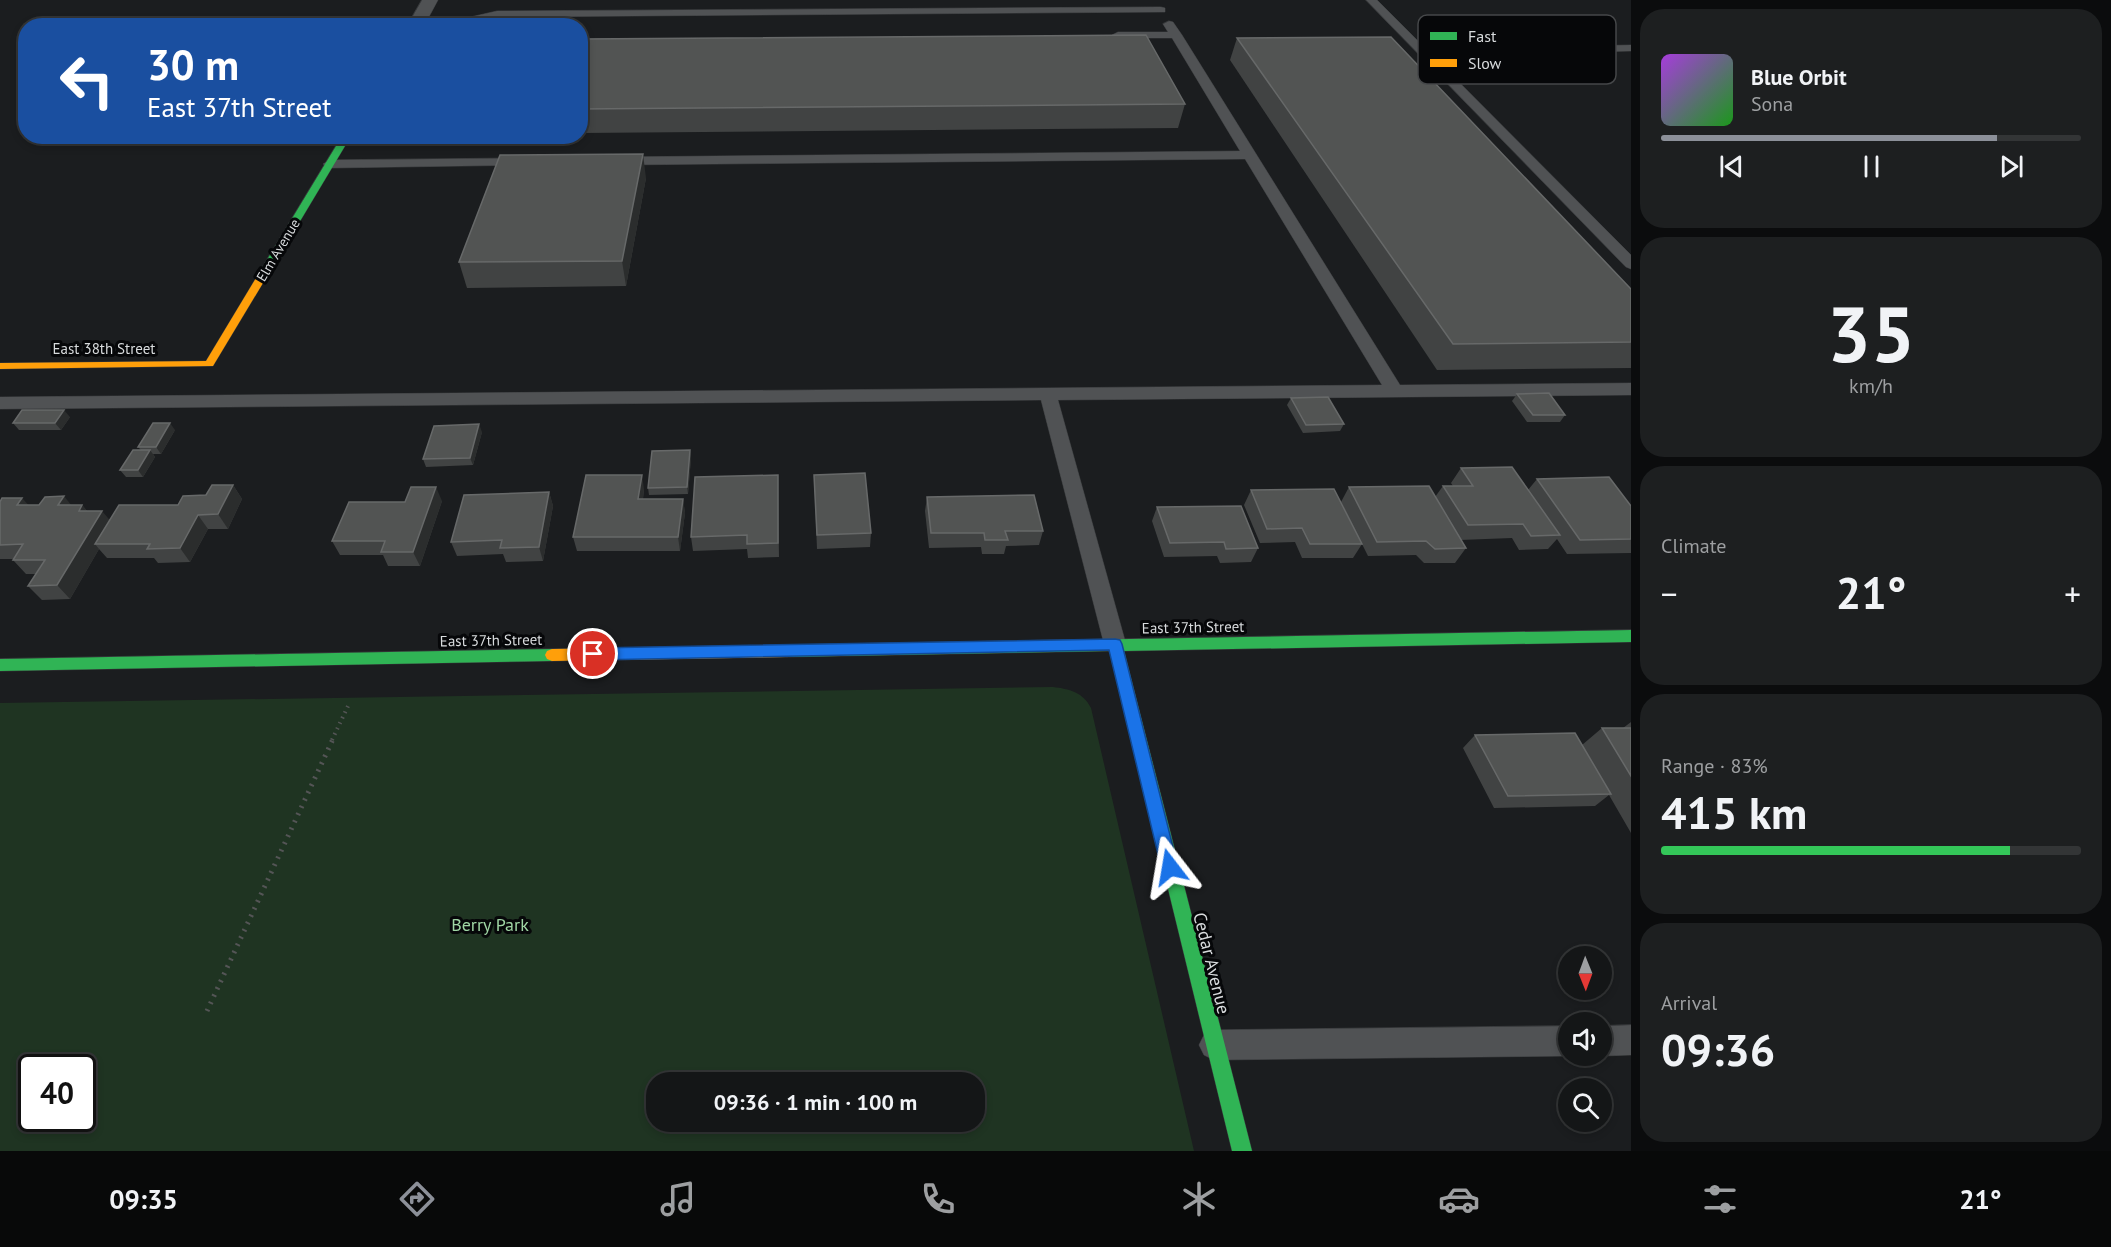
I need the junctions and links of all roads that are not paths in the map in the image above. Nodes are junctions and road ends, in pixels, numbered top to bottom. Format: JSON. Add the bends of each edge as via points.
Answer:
{"nodes":[{"id":1,"x":430,"y":0,"type":"edge"},
{"id":2,"x":1371,"y":0,"type":"edge"},
{"id":3,"x":1158,"y":5,"type":"edge"},
{"id":4,"x":786,"y":6,"type":"edge"},
{"id":5,"x":420,"y":18,"type":"edge"},
{"id":6,"x":479,"y":18,"type":"edge"},
{"id":7,"x":1176,"y":35,"type":"junction"},
{"id":8,"x":1104,"y":36,"type":"edge"},
{"id":9,"x":1418,"y":48,"type":"edge"},
{"id":10,"x":1616,"y":48,"type":"edge"},
{"id":11,"x":1631,"y":48,"type":"edge"},
{"id":12,"x":1454,"y":84,"type":"edge"},
{"id":13,"x":342,"y":144,"type":"edge"},
{"id":14,"x":1250,"y":155,"type":"junction"},
{"id":15,"x":605,"y":161,"type":"edge"},
{"id":16,"x":545,"y":162,"type":"edge"},
{"id":17,"x":330,"y":164,"type":"junction"},
{"id":18,"x":1631,"y":264,"type":"edge"},
{"id":19,"x":209,"y":364,"type":"joint"},
{"id":20,"x":0,"y":366,"type":"edge"},
{"id":21,"x":1631,"y":389,"type":"edge"},
{"id":22,"x":1395,"y":392,"type":"junction"},
{"id":23,"x":1048,"y":394,"type":"junction"},
{"id":24,"x":0,"y":403,"type":"edge"},
{"id":25,"x":1631,"y":636,"type":"edge"},
{"id":26,"x":1115,"y":644,"type":"junction"},
{"id":27,"x":0,"y":665,"type":"edge"},
{"id":28,"x":1631,"y":1040,"type":"edge"},
{"id":29,"x":1558,"y":1041,"type":"edge"},
{"id":30,"x":1612,"y":1041,"type":"edge"},
{"id":31,"x":1214,"y":1045,"type":"junction"},
{"id":32,"x":1242,"y":1151,"type":"edge"}],
"edges":[{"from":1,"to":5,"type":"street"},
{"from":2,"to":9,"type":"lane"},
{"from":3,"to":4,"type":"lane"},
{"from":3,"to":7,"type":"lane"},
{"from":4,"to":6,"type":"lane","via":[[497,14]]},
{"from":7,"to":8,"type":"lane"},
{"from":7,"to":14,"type":"lane"},
{"from":10,"to":11,"type":"lane"},
{"from":12,"to":18,"type":"lane"},
{"from":13,"to":17,"type":"street","name":"Elm Avenue"},
{"from":14,"to":15,"type":"lane"},
{"from":14,"to":22,"type":"lane"},
{"from":16,"to":17,"type":"lane"},
{"from":17,"to":19,"type":"street","name":"Elm Avenue"},
{"from":19,"to":20,"type":"street","name":"East 38th Street"},
{"from":21,"to":22,"type":"lane"},
{"from":22,"to":23,"type":"lane"},
{"from":23,"to":24,"type":"lane"},
{"from":23,"to":26,"type":"lane"},
{"from":25,"to":26,"type":"street","name":"East 37th Street"},
{"from":26,"to":27,"type":"street","name":"East 37th Street"},
{"from":26,"to":31,"type":"street","name":"Cedar Avenue"},
{"from":28,"to":30,"type":"lane"},
{"from":29,"to":31,"type":"lane"},
{"from":31,"to":32,"type":"street","name":"Cedar Avenue"}]}
